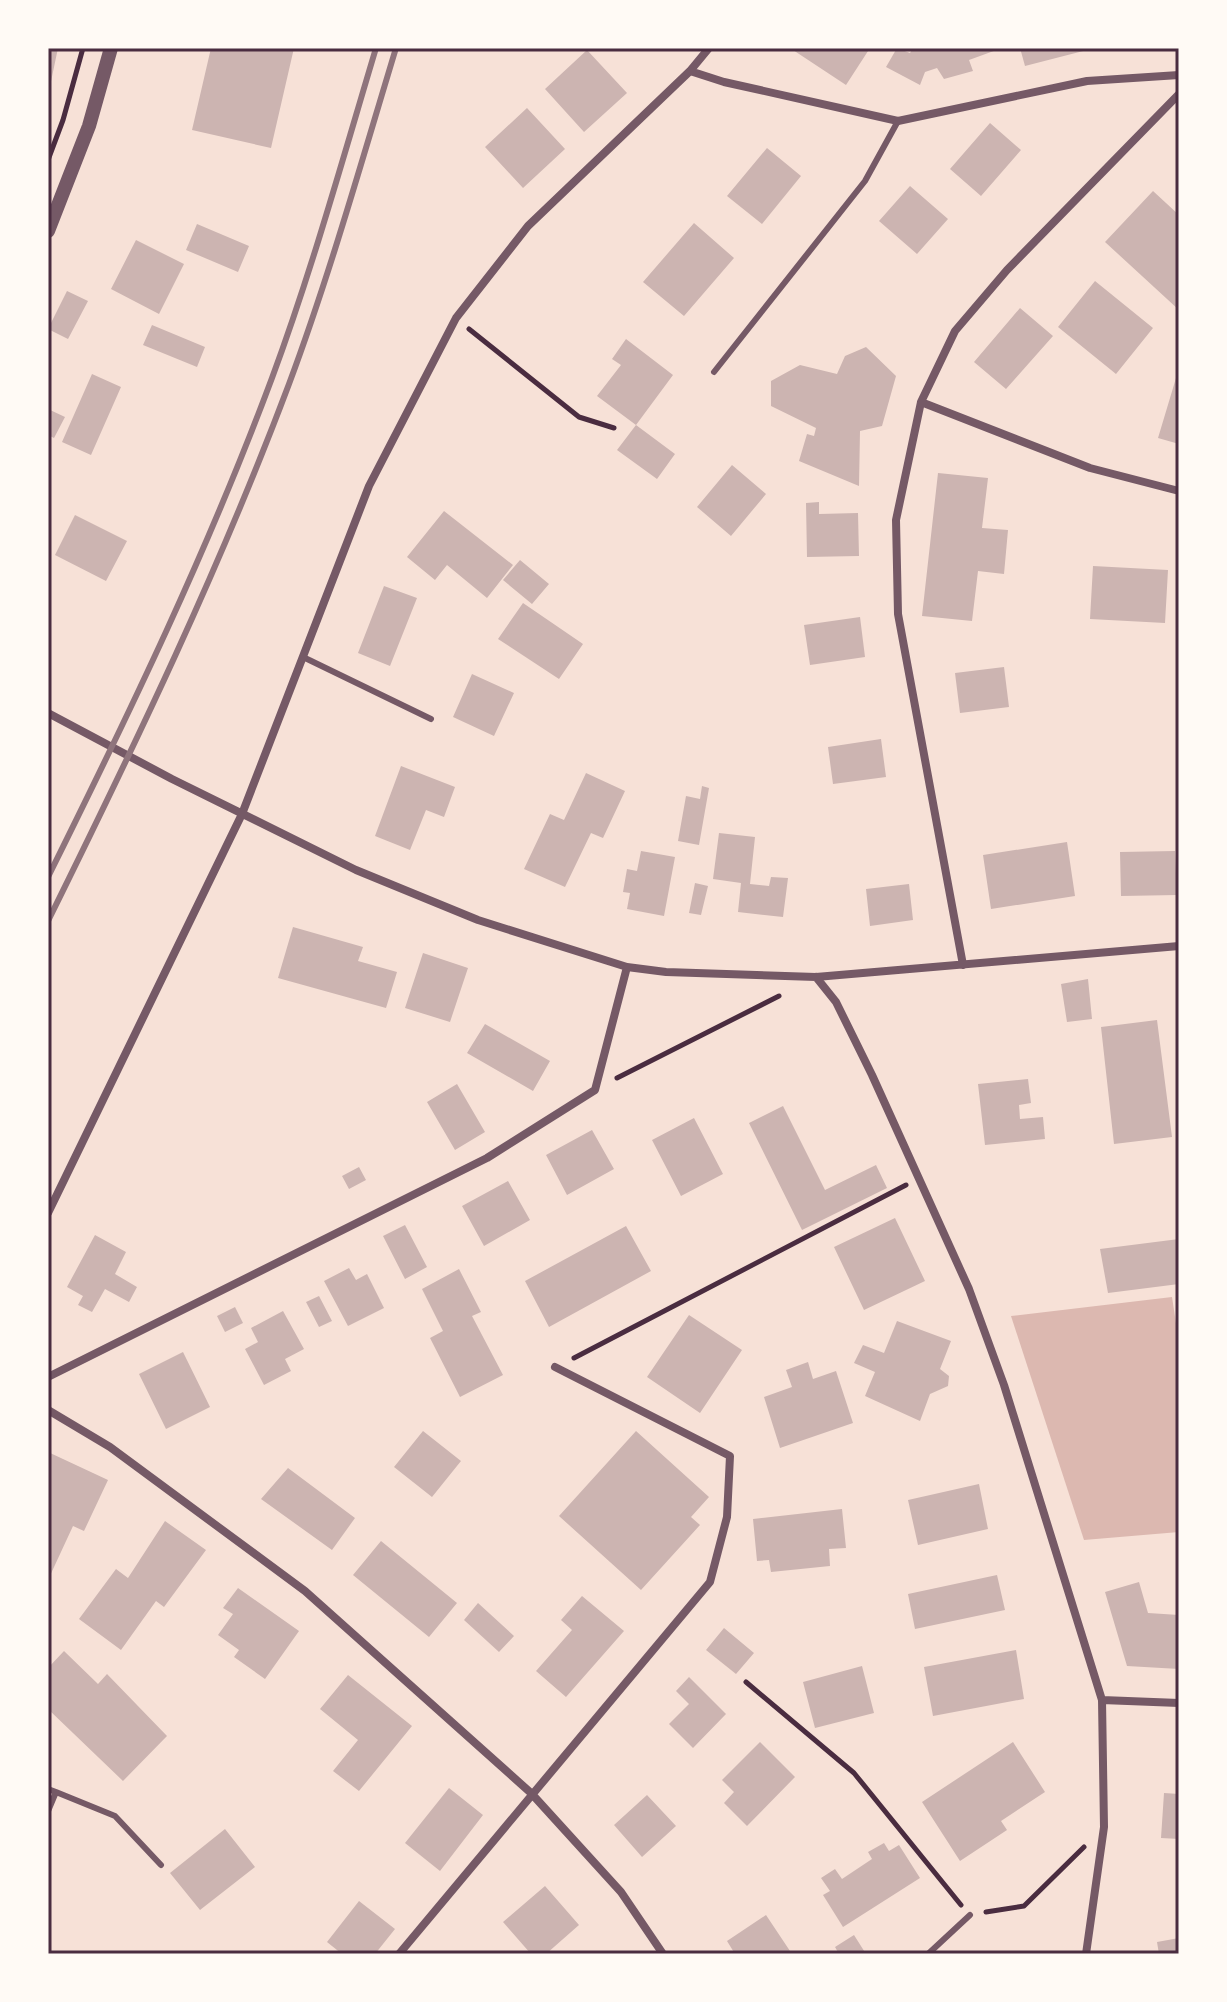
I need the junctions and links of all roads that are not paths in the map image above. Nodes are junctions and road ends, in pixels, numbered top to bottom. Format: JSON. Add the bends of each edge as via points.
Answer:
{"nodes":[{"id":1,"x":111,"y":48,"type":"edge"},
{"id":2,"x":709,"y":48,"type":"edge"},
{"id":3,"x":690,"y":71,"type":"junction"},
{"id":4,"x":1179,"y":75,"type":"edge"},
{"id":5,"x":1179,"y":94,"type":"edge"},
{"id":6,"x":898,"y":121,"type":"junction"},
{"id":7,"x":48,"y":231,"type":"edge"},
{"id":8,"x":714,"y":372,"type":"dead end"},
{"id":9,"x":921,"y":402,"type":"junction"},
{"id":10,"x":1179,"y":491,"type":"edge"},
{"id":11,"x":303,"y":657,"type":"junction"},
{"id":12,"x":48,"y":713,"type":"edge"},
{"id":13,"x":431,"y":719,"type":"dead end"},
{"id":14,"x":242,"y":814,"type":"junction"},
{"id":15,"x":1179,"y":946,"type":"edge"},
{"id":16,"x":963,"y":965,"type":"junction"},
{"id":17,"x":627,"y":967,"type":"junction"},
{"id":18,"x":816,"y":977,"type":"junction"},
{"id":19,"x":48,"y":1213,"type":"edge"},
{"id":20,"x":555,"y":1367,"type":"road end"},
{"id":21,"x":48,"y":1377,"type":"edge"},
{"id":22,"x":48,"y":1410,"type":"edge"},
{"id":23,"x":1102,"y":1700,"type":"junction"},
{"id":24,"x":1179,"y":1703,"type":"edge"},
{"id":25,"x":52,"y":1790,"type":"edge"},
{"id":26,"x":531,"y":1793,"type":"junction"},
{"id":27,"x":48,"y":1811,"type":"edge"},
{"id":28,"x":161,"y":1865,"type":"dead end"},
{"id":29,"x":970,"y":1915,"type":"road end"},
{"id":30,"x":399,"y":1954,"type":"edge"},
{"id":31,"x":663,"y":1954,"type":"edge"},
{"id":32,"x":928,"y":1954,"type":"edge"},
{"id":33,"x":1086,"y":1954,"type":"edge"}],
"edges":[{"from":1,"to":7,"type":"street","via":[[89,126]]},
{"from":2,"to":3,"type":"street"},
{"from":3,"to":6,"type":"street"},
{"from":3,"to":11,"type":"street","via":[[528,226],[456,318],[369,486]]},
{"from":4,"to":6,"type":"street","via":[[1087,81]]},
{"from":5,"to":9,"type":"street","via":[[1007,270],[955,331]]},
{"from":6,"to":8,"type":"lane","via":[[865,181]]},
{"from":9,"to":10,"type":"street","via":[[1090,468]]},
{"from":9,"to":16,"type":"street","via":[[896,520],[898,614]]},
{"from":11,"to":13,"type":"lane"},
{"from":11,"to":14,"type":"street"},
{"from":12,"to":14,"type":"street"},
{"from":14,"to":17,"type":"street","via":[[356,870],[466,915]]},
{"from":14,"to":19,"type":"street"},
{"from":15,"to":16,"type":"street"},
{"from":16,"to":18,"type":"street"},
{"from":17,"to":18,"type":"street"},
{"from":17,"to":21,"type":"street","via":[[595,1090],[487,1158]]},
{"from":18,"to":23,"type":"street","via":[[836,1002],[969,1289]]},
{"from":20,"to":26,"type":"street","via":[[730,1456],[727,1517],[710,1582]]},
{"from":22,"to":26,"type":"street","via":[[110,1447],[305,1591]]},
{"from":23,"to":24,"type":"street"},
{"from":23,"to":33,"type":"street","via":[[1104,1827]]},
{"from":25,"to":27,"type":"lane"},
{"from":25,"to":28,"type":"lane","via":[[115,1816]]},
{"from":26,"to":30,"type":"street"},
{"from":26,"to":31,"type":"street","via":[[621,1892]]},
{"from":29,"to":32,"type":"lane"}]}
